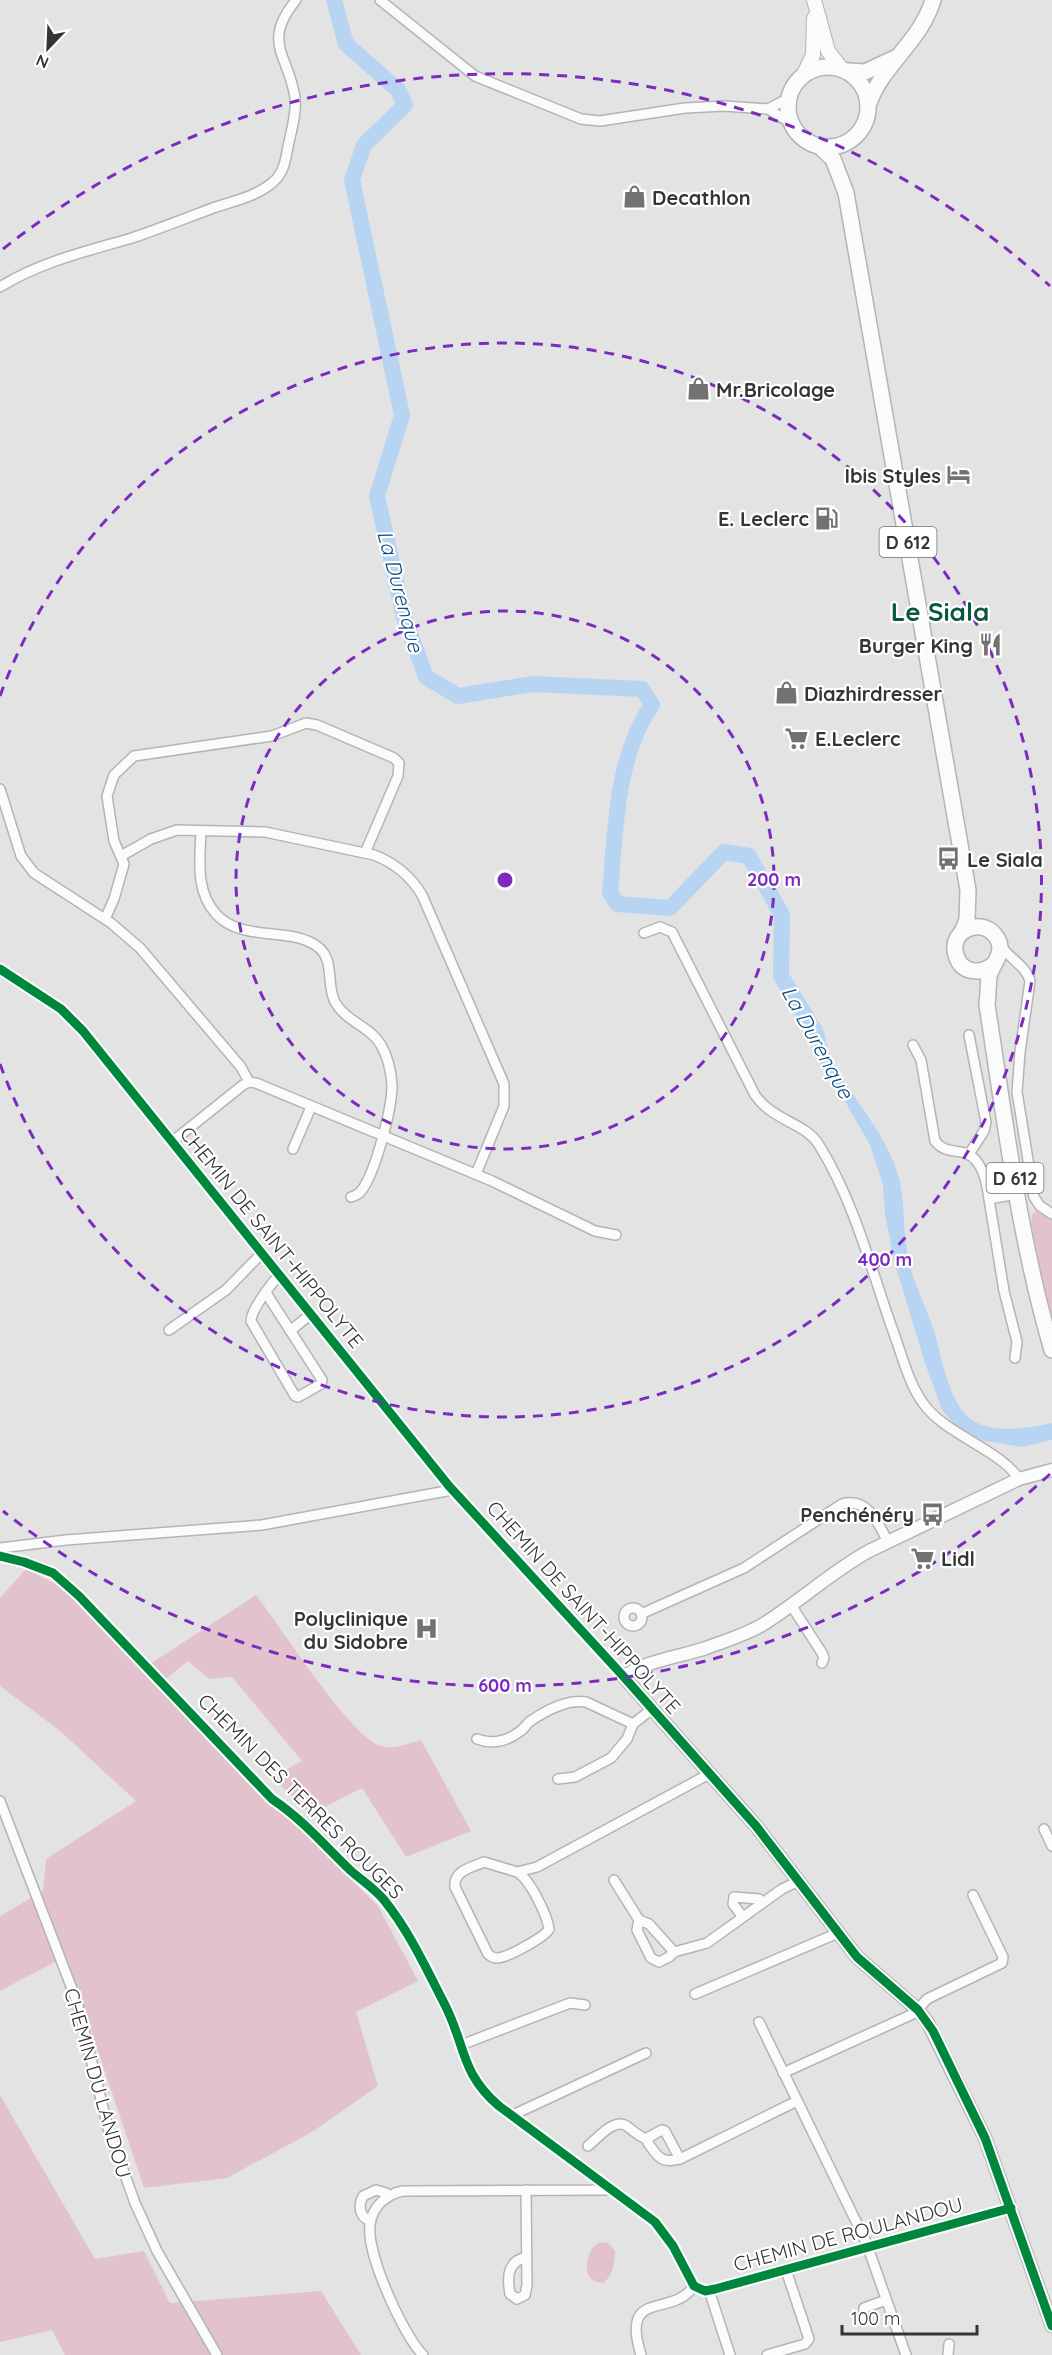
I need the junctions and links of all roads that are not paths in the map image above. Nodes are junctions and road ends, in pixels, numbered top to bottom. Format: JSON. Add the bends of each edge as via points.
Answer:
{"nodes":[{"id":1,"x":296,"y":0,"type":"edge"},
{"id":2,"x":380,"y":0,"type":"edge"},
{"id":3,"x":933,"y":0,"type":"edge"},
{"id":4,"x":815,"y":3,"type":"edge"},
{"id":5,"x":900,"y":55,"type":"junction"},
{"id":6,"x":844,"y":70,"type":"junction"},
{"id":7,"x":804,"y":74,"type":"junction"},
{"id":8,"x":789,"y":94,"type":"junction"},
{"id":9,"x":869,"y":103,"type":"junction"},
{"id":10,"x":768,"y":109,"type":"junction"},
{"id":11,"x":791,"y":123,"type":"junction"},
{"id":12,"x":855,"y":137,"type":"junction"},
{"id":13,"x":819,"y":146,"type":"junction"},
{"id":14,"x":846,"y":193,"type":"junction"},
{"id":15,"x":0,"y":287,"type":"edge"},
{"id":16,"x":0,"y":789,"type":"edge"},
{"id":17,"x":201,"y":831,"type":"junction"},
{"id":18,"x":365,"y":853,"type":"junction"},
{"id":19,"x":121,"y":856,"type":"junction"},
{"id":20,"x":968,"y":890,"type":"junction"},
{"id":21,"x":105,"y":919,"type":"junction"},
{"id":22,"x":986,"y":927,"type":"junction"},
{"id":23,"x":962,"y":932,"type":"junction"},
{"id":24,"x":644,"y":933,"type":"dead end"},
{"id":25,"x":1000,"y":945,"type":"junction"},
{"id":26,"x":994,"y":965,"type":"junction"},
{"id":27,"x":1021,"y":967,"type":"junction"},
{"id":28,"x":0,"y":969,"type":"edge"},
{"id":29,"x":968,"y":970,"type":"junction"},
{"id":30,"x":987,"y":1005,"type":"junction"},
{"id":31,"x":969,"y":1035,"type":"dead end"},
{"id":32,"x":912,"y":1046,"type":"dead end"},
{"id":33,"x":249,"y":1082,"type":"junction"},
{"id":34,"x":310,"y":1107,"type":"junction"},
{"id":35,"x":382,"y":1135,"type":"junction"},
{"id":36,"x":173,"y":1141,"type":"junction"},
{"id":37,"x":293,"y":1149,"type":"dead end"},
{"id":38,"x":969,"y":1154,"type":"junction"},
{"id":39,"x":476,"y":1174,"type":"junction"},
{"id":40,"x":1018,"y":1194,"type":"junction"},
{"id":41,"x":351,"y":1197,"type":"dead end"},
{"id":42,"x":989,"y":1199,"type":"junction"},
{"id":43,"x":1052,"y":1214,"type":"edge"},
{"id":44,"x":616,"y":1235,"type":"dead end"},
{"id":45,"x":262,"y":1253,"type":"junction"},
{"id":46,"x":280,"y":1275,"type":"junction"},
{"id":47,"x":266,"y":1293,"type":"junction"},
{"id":48,"x":311,"y":1314,"type":"junction"},
{"id":49,"x":288,"y":1328,"type":"junction"},
{"id":50,"x":169,"y":1330,"type":"dead end"},
{"id":51,"x":1052,"y":1350,"type":"edge"},
{"id":52,"x":1015,"y":1358,"type":"dead end"},
{"id":53,"x":1050,"y":1472,"type":"edge"},
{"id":54,"x":1019,"y":1479,"type":"junction"},
{"id":55,"x":452,"y":1490,"type":"junction"},
{"id":56,"x":888,"y":1542,"type":"junction"},
{"id":57,"x":0,"y":1548,"type":"edge"},
{"id":58,"x":0,"y":1556,"type":"edge"},
{"id":59,"x":791,"y":1605,"type":"junction"},
{"id":60,"x":641,"y":1614,"type":"dead end"},
{"id":61,"x":822,"y":1663,"type":"dead end"},
{"id":62,"x":624,"y":1677,"type":"junction"},
{"id":63,"x":652,"y":1709,"type":"junction"},
{"id":64,"x":633,"y":1724,"type":"junction"},
{"id":65,"x":477,"y":1739,"type":"dead end"},
{"id":66,"x":711,"y":1773,"type":"junction"},
{"id":67,"x":558,"y":1779,"type":"dead end"},
{"id":68,"x":0,"y":1801,"type":"edge"},
{"id":69,"x":1044,"y":1829,"type":"dead end"},
{"id":70,"x":1052,"y":1846,"type":"edge"},
{"id":71,"x":537,"y":1867,"type":"junction"},
{"id":72,"x":517,"y":1872,"type":"junction"},
{"id":73,"x":614,"y":1880,"type":"dead end"},
{"id":74,"x":799,"y":1881,"type":"junction"},
{"id":75,"x":531,"y":1887,"type":"junction"},
{"id":76,"x":974,"y":1895,"type":"dead end"},
{"id":77,"x":762,"y":1904,"type":"junction"},
{"id":78,"x":743,"y":1917,"type":"junction"},
{"id":79,"x":639,"y":1920,"type":"junction"},
{"id":80,"x":838,"y":1933,"type":"junction"},
{"id":81,"x":674,"y":1952,"type":"junction"},
{"id":82,"x":695,"y":1994,"type":"dead end"},
{"id":83,"x":585,"y":2005,"type":"dead end"},
{"id":84,"x":918,"y":2010,"type":"junction"},
{"id":85,"x":759,"y":2022,"type":"dead end"},
{"id":86,"x":461,"y":2045,"type":"junction"},
{"id":87,"x":646,"y":2053,"type":"dead end"},
{"id":88,"x":783,"y":2073,"type":"junction"},
{"id":89,"x":797,"y":2101,"type":"junction"},
{"id":90,"x":514,"y":2116,"type":"junction"},
{"id":91,"x":648,"y":2139,"type":"junction"},
{"id":92,"x":588,"y":2146,"type":"dead end"},
{"id":93,"x":680,"y":2159,"type":"junction"},
{"id":94,"x":608,"y":2186,"type":"junction"},
{"id":95,"x":526,"y":2190,"type":"junction"},
{"id":96,"x":388,"y":2197,"type":"junction"},
{"id":97,"x":1011,"y":2208,"type":"junction"},
{"id":98,"x":370,"y":2221,"type":"junction"},
{"id":99,"x":868,"y":2247,"type":"junction"},
{"id":100,"x":526,"y":2258,"type":"dead end"},
{"id":101,"x":786,"y":2270,"type":"junction"},
{"id":102,"x":694,"y":2286,"type":"junction"},
{"id":103,"x":709,"y":2290,"type":"junction"},
{"id":104,"x":886,"y":2300,"type":"junction"},
{"id":105,"x":863,"y":2321,"type":"dead end"},
{"id":106,"x":1052,"y":2326,"type":"edge"},
{"id":107,"x":950,"y":2344,"type":"dead end"},
{"id":108,"x":217,"y":2355,"type":"edge"},
{"id":109,"x":423,"y":2355,"type":"edge"},
{"id":110,"x":641,"y":2355,"type":"edge"},
{"id":111,"x":730,"y":2355,"type":"edge"},
{"id":112,"x":767,"y":2355,"type":"edge"},
{"id":113,"x":906,"y":2355,"type":"edge"},
{"id":114,"x":948,"y":2355,"type":"edge"}],
"edges":[{"from":1,"to":15,"type":"street","via":[[278,37],[295,104],[285,164],[274,181],[250,196],[59,260]]},
{"from":2,"to":10,"type":"street","via":[[475,76],[581,118],[600,121],[705,106]]},
{"from":3,"to":5,"type":"main road","via":[[921,28]]},
{"from":4,"to":6,"type":"main road","via":[[828,51]]},
{"from":4,"to":7,"type":"main road","via":[[814,49]]},
{"from":5,"to":6,"type":"main road","via":[[871,70]]},
{"from":5,"to":9,"type":"main road","via":[[877,85]]},
{"from":6,"to":7,"type":"main road","via":[[821,67]]},
{"from":6,"to":9,"type":"main road","via":[[862,84]]},
{"from":7,"to":8,"type":"main road"},
{"from":8,"to":10,"type":"street"},
{"from":8,"to":11,"type":"main road"},
{"from":9,"to":12,"type":"main road","via":[[865,122]]},
{"from":10,"to":11,"type":"street"},
{"from":11,"to":13,"type":"main road","via":[[804,139]]},
{"from":12,"to":13,"type":"main road","via":[[838,146]]},
{"from":12,"to":14,"type":"main road","number":"D 612","via":[[846,159]]},
{"from":13,"to":14,"type":"main road","number":"D 612","via":[[833,159]]},
{"from":14,"to":20,"type":"main road","number":"D 612"},
{"from":16,"to":21,"type":"street","via":[[21,856],[34,873]]},
{"from":17,"to":18,"type":"street","via":[[265,832]]},
{"from":17,"to":19,"type":"street","via":[[177,830]]},
{"from":17,"to":35,"type":"street","via":[[201,883],[214,912],[239,928],[316,945],[328,960],[333,995],[341,1011],[372,1034],[382,1047],[392,1087]]},
{"from":18,"to":19,"type":"street","via":[[398,776],[399,763],[306,723],[272,736],[134,756],[114,775],[107,796],[114,841]]},
{"from":18,"to":39,"type":"street","via":[[398,867],[417,886],[501,1077],[506,1093],[504,1106]]},
{"from":19,"to":21,"type":"street","via":[[124,864]]},
{"from":20,"to":22,"type":"main road","number":"D 612"},
{"from":20,"to":23,"type":"main road","number":"D 612","via":[[967,920]]},
{"from":21,"to":33,"type":"street","via":[[140,948],[242,1067]]},
{"from":22,"to":23,"type":"main road","via":[[974,926]]},
{"from":22,"to":25,"type":"main road"},
{"from":23,"to":29,"type":"main road","via":[[955,950],[959,962]]},
{"from":24,"to":54,"type":"street","via":[[660,927],[672,932],[755,1095],[772,1114],[807,1132],[819,1144],[847,1201],[908,1372],[923,1403],[954,1430],[1008,1466]]},
{"from":25,"to":26,"type":"main road"},
{"from":25,"to":27,"type":"street"},
{"from":26,"to":27,"type":"street"},
{"from":26,"to":29,"type":"main road","via":[[981,971]]},
{"from":26,"to":30,"type":"main road","number":"D 612"},
{"from":27,"to":43,"type":"street","via":[[1030,981],[1017,1092],[1034,1197]]},
{"from":28,"to":36,"type":"street","name":"CHEMIN DE SAINT-HIPPOLYTE","via":[[72,1020]]},
{"from":29,"to":30,"type":"main road","number":"D 612"},
{"from":30,"to":40,"type":"main road","number":"D 612"},
{"from":31,"to":38,"type":"street","via":[[986,1122]]},
{"from":32,"to":38,"type":"street","via":[[921,1060],[935,1141],[945,1150]]},
{"from":33,"to":34,"type":"street"},
{"from":33,"to":36,"type":"street"},
{"from":34,"to":35,"type":"street"},
{"from":34,"to":37,"type":"street"},
{"from":35,"to":39,"type":"street"},
{"from":35,"to":41,"type":"street","via":[[363,1188]]},
{"from":36,"to":45,"type":"street","name":"CHEMIN DE SAINT-HIPPOLYTE"},
{"from":38,"to":42,"type":"street","via":[[982,1171]]},
{"from":39,"to":44,"type":"street","via":[[595,1231]]},
{"from":40,"to":42,"type":"street"},
{"from":40,"to":51,"type":"main road","number":"D 612"},
{"from":42,"to":52,"type":"street","via":[[1004,1291],[1017,1341]]},
{"from":45,"to":46,"type":"street","name":"CHEMIN DE SAINT-HIPPOLYTE"},
{"from":45,"to":50,"type":"street","name":"CHEMIN DE SAINT-HIPPOLYTE","via":[[226,1290]]},
{"from":46,"to":47,"type":"street"},
{"from":46,"to":48,"type":"street","name":"CHEMIN DE SAINT-HIPPOLYTE"},
{"from":47,"to":49,"type":"street"},
{"from":47,"to":49,"type":"street","via":[[251,1321],[298,1397],[322,1380]]},
{"from":48,"to":49,"type":"street"},
{"from":48,"to":55,"type":"street","name":"CHEMIN DE SAINT-HIPPOLYTE"},
{"from":53,"to":54,"type":"street"},
{"from":54,"to":56,"type":"street"},
{"from":55,"to":57,"type":"street","via":[[262,1525]]},
{"from":55,"to":62,"type":"street","name":"CHEMIN DE SAINT-HIPPOLYTE"},
{"from":56,"to":59,"type":"street","via":[[850,1562]]},
{"from":56,"to":60,"type":"street","via":[[870,1510],[854,1502],[842,1504],[744,1568]]},
{"from":58,"to":86,"type":"street","name":"CHEMIN DES TERRES ROUGES","via":[[53,1573],[79,1596],[272,1798],[295,1814],[383,1898],[427,1971]]},
{"from":59,"to":61,"type":"street","via":[[822,1653]]},
{"from":59,"to":62,"type":"street","via":[[743,1635],[639,1668]]},
{"from":62,"to":63,"type":"street","name":"CHEMIN DE SAINT-HIPPOLYTE"},
{"from":63,"to":64,"type":"street"},
{"from":63,"to":66,"type":"street","name":"CHEMIN DE SAINT-HIPPOLYTE"},
{"from":64,"to":65,"type":"street","via":[[578,1701],[562,1704],[532,1719],[518,1733],[497,1743]]},
{"from":64,"to":67,"type":"street","via":[[627,1739],[611,1758],[575,1777]]},
{"from":66,"to":71,"type":"street"},
{"from":66,"to":74,"type":"street","name":"CHEMIN DE SAINT-HIPPOLYTE"},
{"from":68,"to":108,"type":"street","name":"CHEMIN DU LANDOU","via":[[77,2002],[108,2128],[135,2202],[157,2251]]},
{"from":69,"to":70,"type":"street"},
{"from":71,"to":72,"type":"street"},
{"from":71,"to":75,"type":"street"},
{"from":72,"to":75,"type":"street"},
{"from":72,"to":75,"type":"street","via":[[484,1862],[455,1877],[455,1887],[492,1957],[502,1957],[547,1933],[548,1924]]},
{"from":73,"to":79,"type":"street"},
{"from":74,"to":77,"type":"street"},
{"from":74,"to":80,"type":"street","name":"CHEMIN DE SAINT-HIPPOLYTE"},
{"from":76,"to":84,"type":"street","via":[[1004,1960],[927,1999]]},
{"from":77,"to":78,"type":"street"},
{"from":77,"to":78,"type":"street","via":[[759,1899],[735,1897],[733,1904]]},
{"from":78,"to":81,"type":"street","via":[[707,1943]]},
{"from":79,"to":81,"type":"street","via":[[649,1924]]},
{"from":79,"to":81,"type":"street","via":[[638,1930],[651,1958],[659,1962]]},
{"from":80,"to":82,"type":"street"},
{"from":80,"to":84,"type":"street","name":"CHEMIN DE SAINT-HIPPOLYTE","via":[[864,1964]]},
{"from":83,"to":86,"type":"street","via":[[570,2003]]},
{"from":84,"to":88,"type":"street"},
{"from":84,"to":97,"type":"street","name":"CHEMIN DE SAINT-HIPPOLYTE","via":[[933,2031],[974,2113]]},
{"from":85,"to":88,"type":"street"},
{"from":86,"to":90,"type":"street","name":"CHEMIN DES TERRES ROUGES","via":[[478,2086]]},
{"from":87,"to":90,"type":"street"},
{"from":88,"to":89,"type":"street"},
{"from":89,"to":93,"type":"street"},
{"from":89,"to":99,"type":"street"},
{"from":90,"to":94,"type":"street","name":"CHEMIN DES TERRES ROUGES"},
{"from":91,"to":92,"type":"street","via":[[619,2124]]},
{"from":91,"to":93,"type":"street","via":[[664,2161]]},
{"from":91,"to":93,"type":"street","via":[[665,2131]]},
{"from":94,"to":95,"type":"street","via":[[605,2190]]},
{"from":94,"to":102,"type":"street","name":"CHEMIN DES TERRES ROUGES","via":[[660,2228]]},
{"from":95,"to":96,"type":"street","via":[[403,2191]]},
{"from":95,"to":100,"type":"street"},
{"from":96,"to":98,"type":"street","via":[[377,2206]]},
{"from":96,"to":98,"type":"street","via":[[376,2190],[363,2196],[360,2211]]},
{"from":97,"to":99,"type":"street","name":"CHEMIN DE ROULANDOU"},
{"from":97,"to":106,"type":"street","name":"CHEMIN DE SAINT-HIPPOLYTE"},
{"from":98,"to":109,"type":"street","via":[[381,2278]]},
{"from":99,"to":101,"type":"street","name":"CHEMIN DE ROULANDOU"},
{"from":99,"to":104,"type":"street"},
{"from":101,"to":103,"type":"street","name":"CHEMIN DE ROULANDOU"},
{"from":101,"to":112,"type":"street","via":[[809,2339],[805,2344]]},
{"from":102,"to":103,"type":"street","name":"CHEMIN DE ROULANDOU"},
{"from":102,"to":110,"type":"street","via":[[683,2297],[651,2307],[641,2315],[635,2331]]},
{"from":103,"to":111,"type":"street"},
{"from":104,"to":105,"type":"street","via":[[863,2309]]},
{"from":104,"to":113,"type":"street"},
{"from":107,"to":114,"type":"street"}]}
